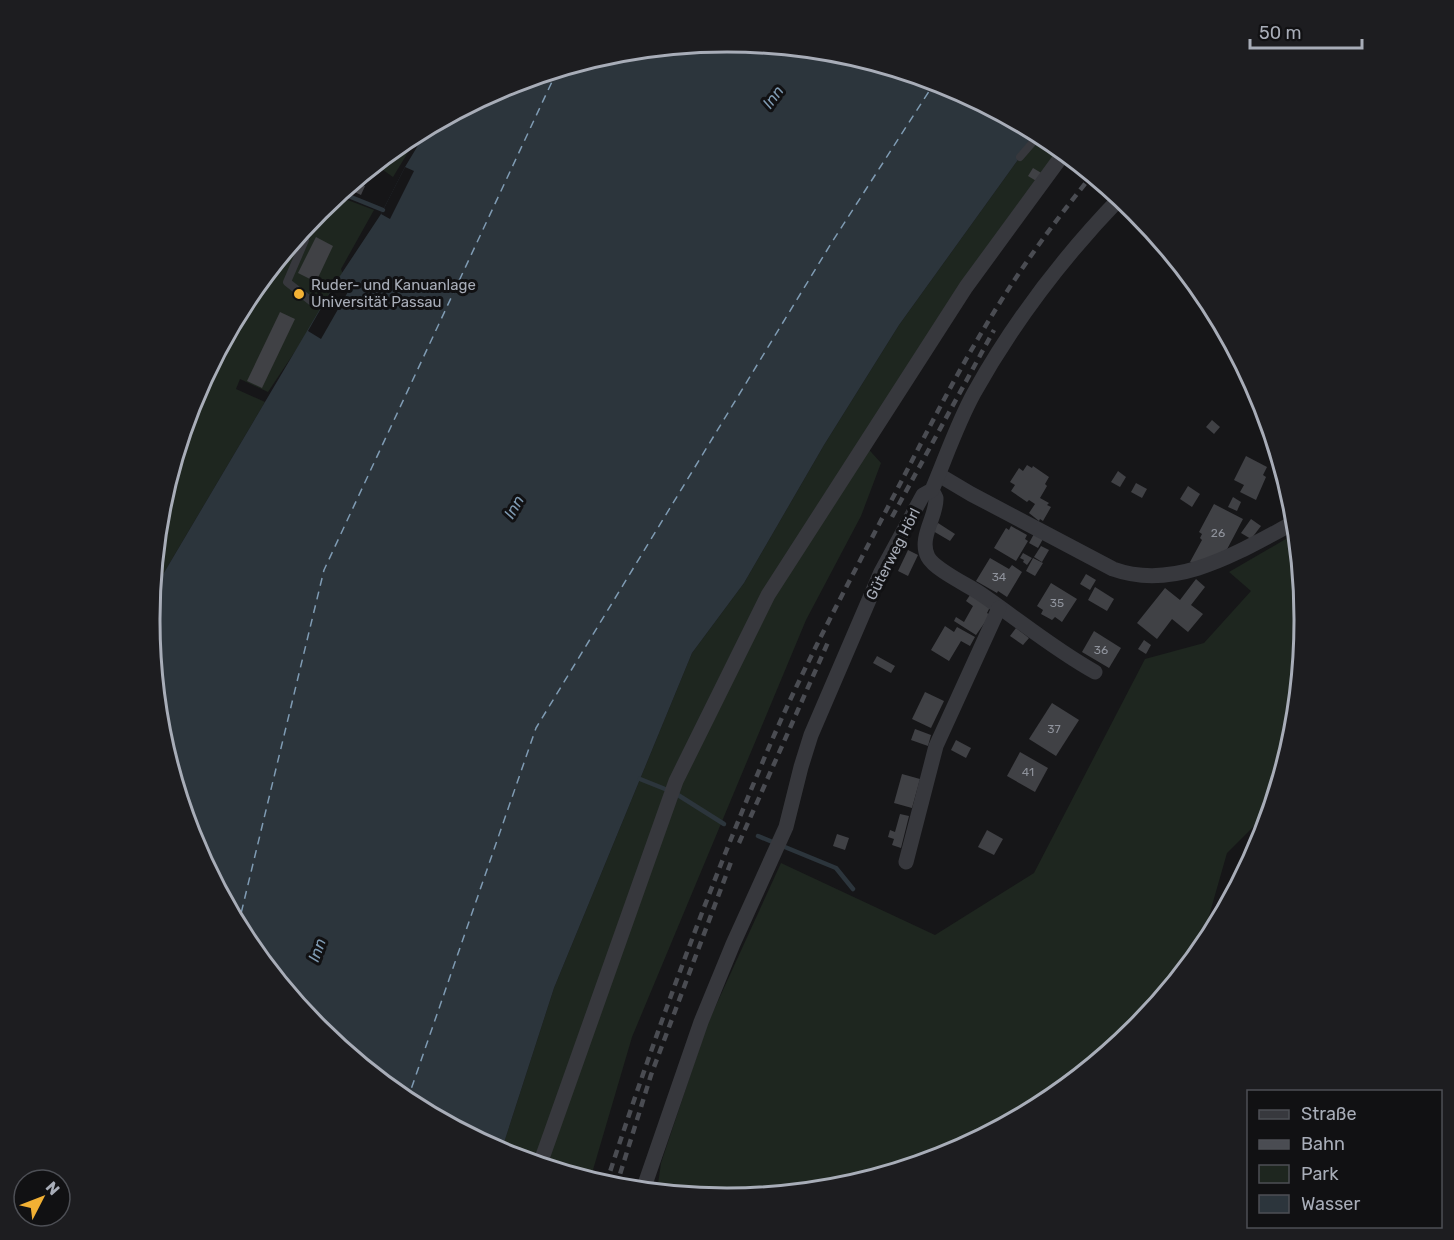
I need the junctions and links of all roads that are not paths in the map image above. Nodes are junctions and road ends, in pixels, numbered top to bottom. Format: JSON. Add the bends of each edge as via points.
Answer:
{"nodes":[{"id":1,"x":1033,"y":142,"type":"edge"},
{"id":2,"x":1020,"y":158,"type":"dead end"},
{"id":3,"x":1059,"y":160,"type":"edge"},
{"id":4,"x":1114,"y":205,"type":"edge"},
{"id":5,"x":304,"y":242,"type":"edge"},
{"id":6,"x":311,"y":301,"type":"dead end"},
{"id":7,"x":939,"y":475,"type":"junction"},
{"id":8,"x":932,"y":490,"type":"junction"},
{"id":9,"x":1287,"y":527,"type":"edge"},
{"id":10,"x":999,"y":608,"type":"junction"},
{"id":11,"x":1095,"y":672,"type":"dead end"},
{"id":12,"x":906,"y":862,"type":"dead end"},
{"id":13,"x":543,"y":1156,"type":"edge"},
{"id":14,"x":646,"y":1182,"type":"edge"}],
"edges":[{"from":1,"to":2,"type":"lane"},
{"from":3,"to":13,"type":"street","via":[[966,287],[768,595],[676,781]]},
{"from":4,"to":7,"type":"street","name":"Güterweg Hörl","via":[[1046,285],[1012,333],[974,393]]},
{"from":5,"to":6,"type":"lane","via":[[286,282]]},
{"from":7,"to":8,"type":"street","name":"Güterweg Hörl"},
{"from":7,"to":9,"type":"street","via":[[1130,575],[1200,568],[1239,553]]},
{"from":8,"to":10,"type":"street","via":[[936,498],[927,534],[928,558]]},
{"from":8,"to":14,"type":"street","name":"Güterweg Hörl","via":[[923,495],[881,573],[830,689],[811,735],[786,827],[701,1023]]},
{"from":10,"to":11,"type":"street"},
{"from":10,"to":12,"type":"street","via":[[936,746]]}]}
